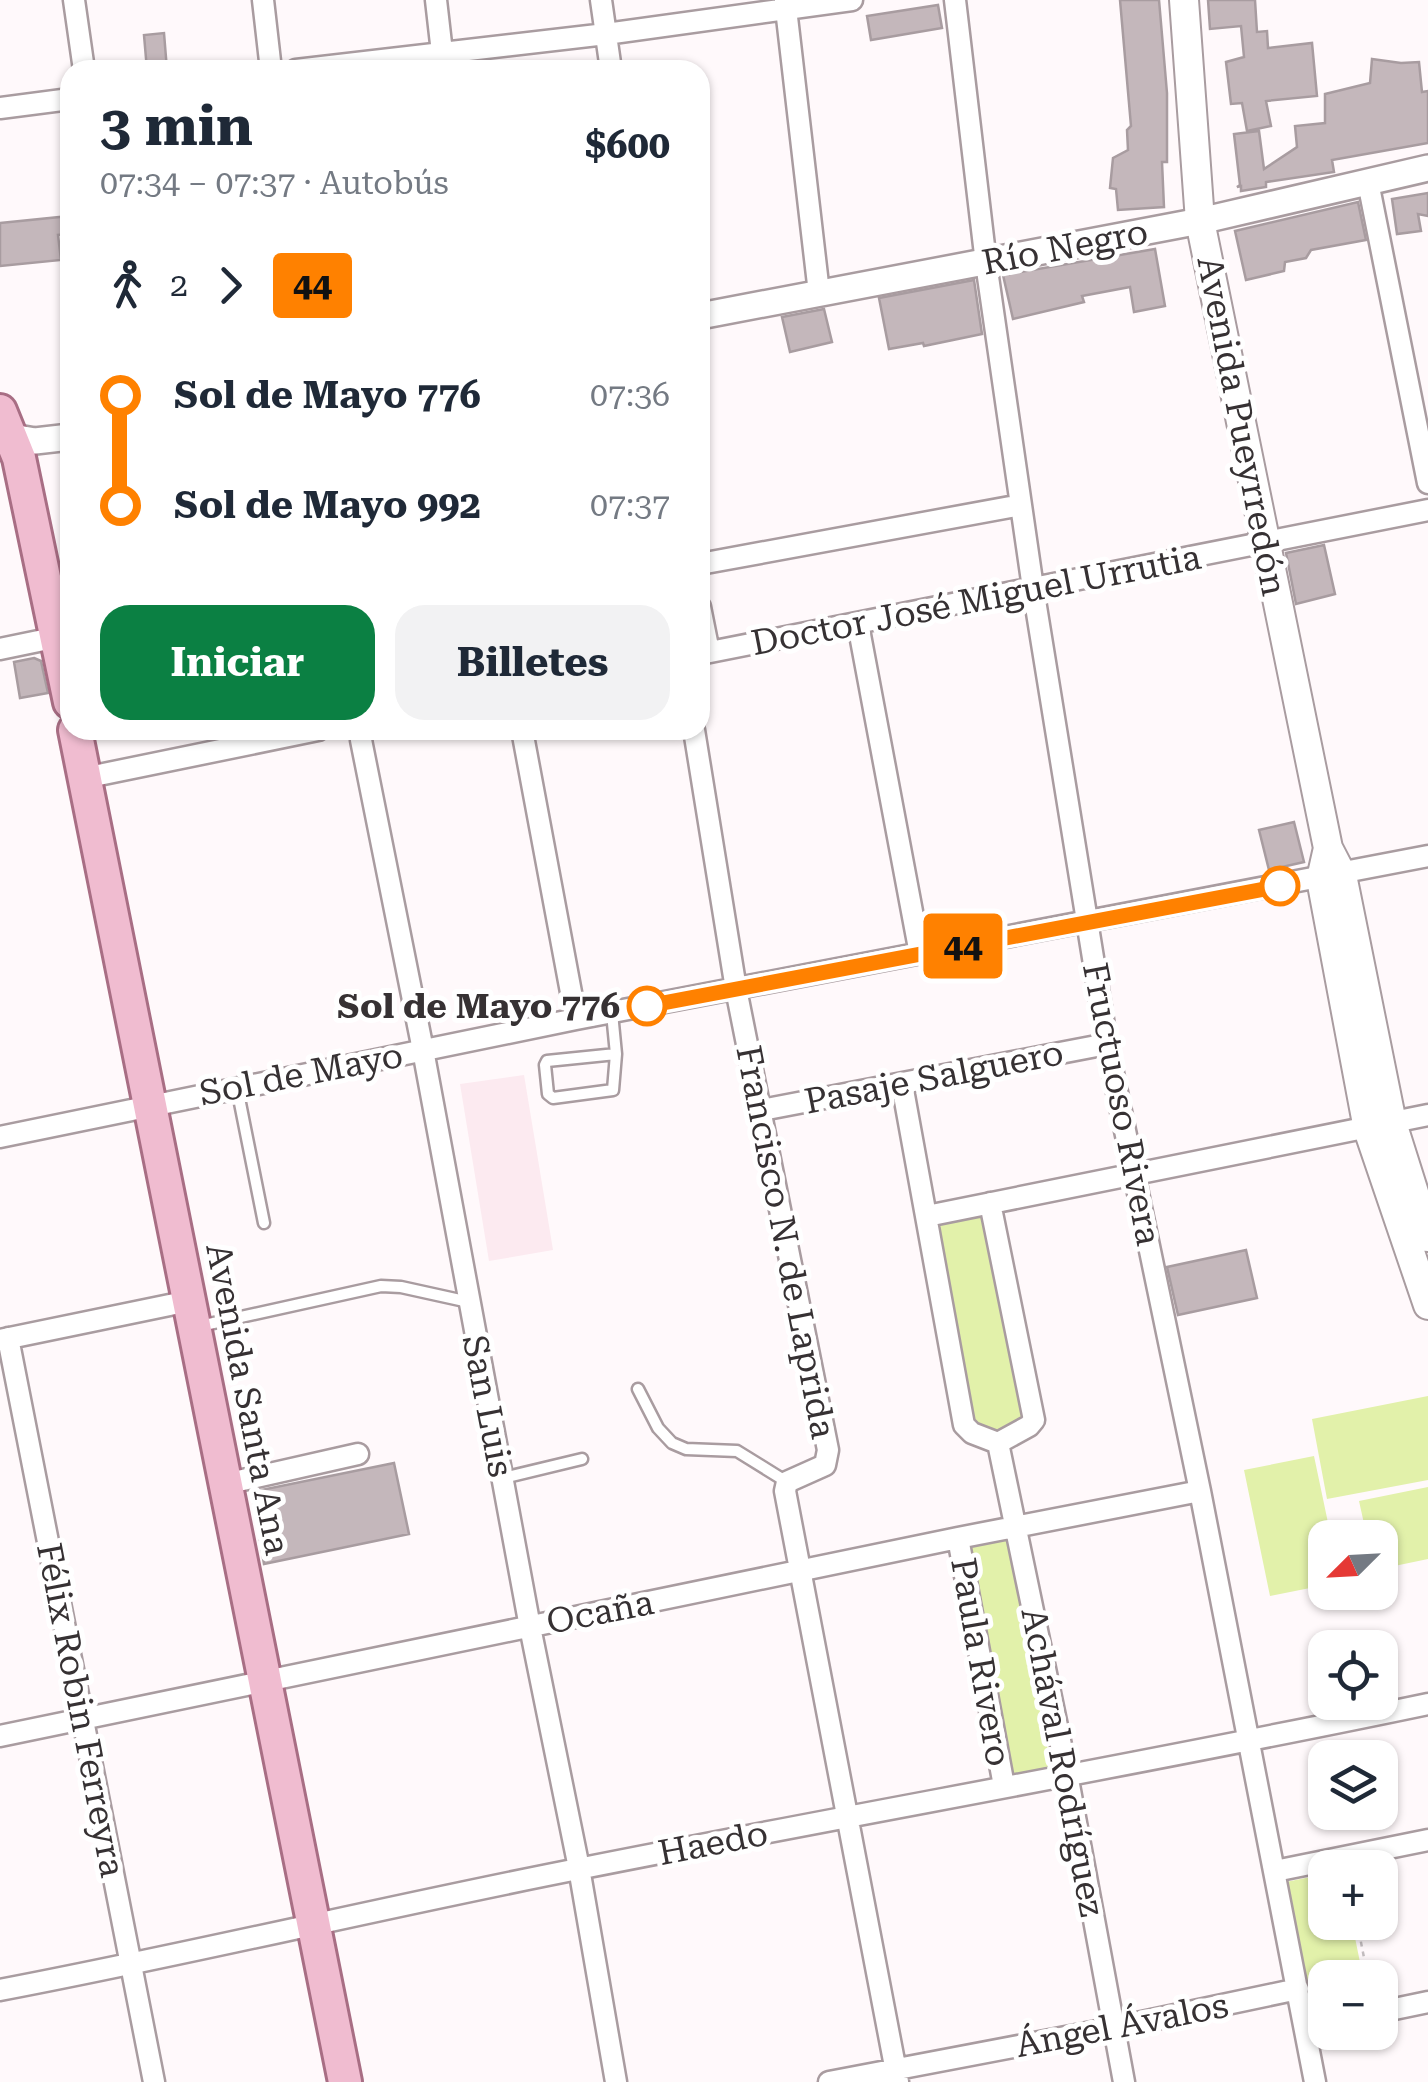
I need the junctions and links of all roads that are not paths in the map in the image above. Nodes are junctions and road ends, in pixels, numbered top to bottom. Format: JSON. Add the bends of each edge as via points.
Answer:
{"nodes":[{"id":1,"x":74,"y":0,"type":"edge"},
{"id":2,"x":263,"y":0,"type":"edge"},
{"id":3,"x":436,"y":0,"type":"edge"},
{"id":4,"x":602,"y":0,"type":"edge"},
{"id":5,"x":852,"y":0,"type":"edge"},
{"id":6,"x":955,"y":0,"type":"edge"},
{"id":7,"x":1184,"y":0,"type":"edge"},
{"id":8,"x":785,"y":4,"type":"edge"},
{"id":9,"x":606,"y":34,"type":"junction"},
{"id":10,"x":83,"y":60,"type":"edge"},
{"id":11,"x":270,"y":60,"type":"edge"},
{"id":12,"x":443,"y":60,"type":"edge"},
{"id":13,"x":455,"y":60,"type":"edge"},
{"id":14,"x":610,"y":60,"type":"edge"},
{"id":15,"x":60,"y":100,"type":"edge"},
{"id":16,"x":0,"y":108,"type":"edge"},
{"id":17,"x":1428,"y":168,"type":"edge"},
{"id":18,"x":1368,"y":182,"type":"junction"},
{"id":19,"x":1200,"y":220,"type":"junction"},
{"id":20,"x":986,"y":263,"type":"junction"},
{"id":21,"x":819,"y":293,"type":"junction"},
{"id":22,"x":710,"y":314,"type":"edge"},
{"id":23,"x":3,"y":427,"type":"edge"},
{"id":24,"x":60,"y":438,"type":"edge"},
{"id":25,"x":1428,"y":483,"type":"edge"},
{"id":26,"x":1021,"y":505,"type":"junction"},
{"id":27,"x":1428,"y":510,"type":"edge"},
{"id":28,"x":1265,"y":544,"type":"junction"},
{"id":29,"x":710,"y":562,"type":"edge"},
{"id":30,"x":1033,"y":588,"type":"junction"},
{"id":31,"x":858,"y":624,"type":"junction"},
{"id":32,"x":58,"y":637,"type":"junction"},
{"id":33,"x":60,"y":648,"type":"edge"},
{"id":34,"x":0,"y":650,"type":"edge"},
{"id":35,"x":710,"y":652,"type":"edge"},
{"id":36,"x":77,"y":740,"type":"edge"},
{"id":37,"x":269,"y":740,"type":"edge"},
{"id":38,"x":361,"y":740,"type":"edge"},
{"id":39,"x":524,"y":740,"type":"edge"},
{"id":40,"x":696,"y":740,"type":"edge"},
{"id":41,"x":84,"y":778,"type":"junction"},
{"id":42,"x":1428,"y":856,"type":"edge"},
{"id":43,"x":1331,"y":877,"type":"junction"},
{"id":44,"x":1088,"y":922,"type":"junction"},
{"id":45,"x":920,"y":954,"type":"junction"},
{"id":46,"x":736,"y":989,"type":"junction"},
{"id":47,"x":612,"y":1013,"type":"junction"},
{"id":48,"x":576,"y":1020,"type":"junction"},
{"id":49,"x":1107,"y":1044,"type":"junction"},
{"id":50,"x":423,"y":1050,"type":"junction"},
{"id":51,"x":616,"y":1054,"type":"junction"},
{"id":52,"x":902,"y":1084,"type":"junction"},
{"id":53,"x":237,"y":1087,"type":"junction"},
{"id":54,"x":149,"y":1105,"type":"junction"},
{"id":55,"x":762,"y":1110,"type":"junction"},
{"id":56,"x":1428,"y":1114,"type":"edge"},
{"id":57,"x":1380,"y":1126,"type":"junction"},
{"id":58,"x":0,"y":1137,"type":"edge"},
{"id":59,"x":1134,"y":1173,"type":"junction"},
{"id":60,"x":990,"y":1203,"type":"junction"},
{"id":61,"x":927,"y":1216,"type":"junction"},
{"id":62,"x":264,"y":1224,"type":"dead end"},
{"id":63,"x":1428,"y":1237,"type":"edge"},
{"id":64,"x":469,"y":1302,"type":"junction"},
{"id":65,"x":1428,"y":1305,"type":"edge"},
{"id":66,"x":191,"y":1314,"type":"junction"},
{"id":67,"x":4,"y":1339,"type":"edge"},
{"id":68,"x":638,"y":1389,"type":"dead end"},
{"id":69,"x":998,"y":1443,"type":"junction"},
{"id":70,"x":358,"y":1454,"type":"dead end"},
{"id":71,"x":582,"y":1459,"type":"dead end"},
{"id":72,"x":502,"y":1478,"type":"junction"},
{"id":73,"x":787,"y":1482,"type":"junction"},
{"id":74,"x":224,"y":1484,"type":"junction"},
{"id":75,"x":1200,"y":1491,"type":"junction"},
{"id":76,"x":1016,"y":1526,"type":"junction"},
{"id":77,"x":958,"y":1538,"type":"junction"},
{"id":78,"x":801,"y":1572,"type":"junction"},
{"id":79,"x":530,"y":1627,"type":"junction"},
{"id":80,"x":263,"y":1681,"type":"junction"},
{"id":81,"x":1428,"y":1704,"type":"edge"},
{"id":82,"x":82,"y":1718,"type":"junction"},
{"id":83,"x":0,"y":1736,"type":"edge"},
{"id":84,"x":1250,"y":1742,"type":"junction"},
{"id":85,"x":1066,"y":1774,"type":"junction"},
{"id":86,"x":1004,"y":1786,"type":"junction"},
{"id":87,"x":848,"y":1817,"type":"junction"},
{"id":88,"x":1428,"y":1840,"type":"edge"},
{"id":89,"x":580,"y":1868,"type":"junction"},
{"id":90,"x":1275,"y":1871,"type":"junction"},
{"id":91,"x":315,"y":1927,"type":"junction"},
{"id":92,"x":132,"y":1965,"type":"junction"},
{"id":93,"x":1298,"y":1989,"type":"junction"},
{"id":94,"x":0,"y":1990,"type":"edge"},
{"id":95,"x":1428,"y":2002,"type":"edge"},
{"id":96,"x":1398,"y":2008,"type":"edge"},
{"id":97,"x":1308,"y":2010,"type":"edge"},
{"id":98,"x":1113,"y":2028,"type":"junction"},
{"id":99,"x":1315,"y":2050,"type":"edge"},
{"id":100,"x":897,"y":2076,"type":"edge"},
{"id":101,"x":154,"y":2082,"type":"edge"},
{"id":102,"x":346,"y":2082,"type":"edge"},
{"id":103,"x":616,"y":2082,"type":"edge"},
{"id":104,"x":829,"y":2082,"type":"edge"},
{"id":105,"x":1124,"y":2082,"type":"edge"},
{"id":106,"x":1315,"y":2082,"type":"edge"}],
"edges":[{"from":1,"to":10,"type":"street"},
{"from":2,"to":11,"type":"street"},
{"from":3,"to":12,"type":"street"},
{"from":4,"to":9,"type":"street"},
{"from":5,"to":8,"type":"street"},
{"from":6,"to":20,"type":"street","name":"Fructuoso Rivera"},
{"from":7,"to":19,"type":"main road","name":"Avenida Pueyrredón"},
{"from":8,"to":9,"type":"street"},
{"from":8,"to":21,"type":"street"},
{"from":9,"to":13,"type":"street"},
{"from":9,"to":14,"type":"street"},
{"from":15,"to":16,"type":"street"},
{"from":17,"to":18,"type":"street","name":"Río Negro"},
{"from":18,"to":19,"type":"street","name":"Río Negro"},
{"from":18,"to":25,"type":"street"},
{"from":19,"to":20,"type":"street","name":"Río Negro"},
{"from":19,"to":28,"type":"main road","name":"Avenida Pueyrredón"},
{"from":20,"to":21,"type":"street","name":"Río Negro"},
{"from":20,"to":26,"type":"street","name":"Fructuoso Rivera"},
{"from":21,"to":22,"type":"street","name":"Río Negro"},
{"from":23,"to":24,"type":"street","via":[[35,442]]},
{"from":23,"to":32,"type":"main road","via":[[18,458]]},
{"from":26,"to":29,"type":"street"},
{"from":26,"to":30,"type":"street","name":"Fructuoso Rivera"},
{"from":27,"to":28,"type":"street","name":"Doctor José Miguel Urrutia"},
{"from":28,"to":30,"type":"street","name":"Doctor José Miguel Urrutia"},
{"from":28,"to":43,"type":"main road","name":"Avenida Pueyrredón"},
{"from":30,"to":31,"type":"street","name":"Doctor José Miguel Urrutia"},
{"from":30,"to":44,"type":"street","name":"Fructuoso Rivera"},
{"from":31,"to":35,"type":"street","name":"Doctor José Miguel Urrutia"},
{"from":31,"to":45,"type":"street"},
{"from":32,"to":33,"type":"main road"},
{"from":32,"to":34,"type":"street"},
{"from":36,"to":41,"type":"main road","name":"Avenida Santa Ana"},
{"from":37,"to":41,"type":"street"},
{"from":38,"to":50,"type":"street","name":"San Luis"},
{"from":39,"to":48,"type":"street"},
{"from":40,"to":46,"type":"street","name":"Francisco N. de Laprida"},
{"from":41,"to":54,"type":"main road","name":"Avenida Santa Ana"},
{"from":42,"to":43,"type":"street","name":"Sol de Mayo"},
{"from":43,"to":44,"type":"street","name":"Sol de Mayo"},
{"from":43,"to":57,"type":"main road","name":"Avenida Pueyrredón"},
{"from":44,"to":45,"type":"street","name":"Sol de Mayo"},
{"from":44,"to":49,"type":"street","name":"Fructuoso Rivera"},
{"from":45,"to":46,"type":"street","name":"Sol de Mayo"},
{"from":46,"to":47,"type":"street","name":"Sol de Mayo"},
{"from":46,"to":55,"type":"street","name":"Francisco N. de Laprida"},
{"from":47,"to":48,"type":"street","name":"Sol de Mayo"},
{"from":47,"to":51,"type":"lane"},
{"from":48,"to":50,"type":"street","name":"Sol de Mayo"},
{"from":49,"to":52,"type":"street","name":"Pasaje Salguero"},
{"from":49,"to":59,"type":"street","name":"Fructuoso Rivera"},
{"from":50,"to":53,"type":"street","name":"Sol de Mayo"},
{"from":50,"to":64,"type":"street","name":"San Luis"},
{"from":51,"to":51,"type":"lane","via":[[610,1092],[548,1094],[547,1062]]},
{"from":52,"to":55,"type":"street","name":"Pasaje Salguero"},
{"from":52,"to":61,"type":"street"},
{"from":53,"to":54,"type":"street","name":"Sol de Mayo"},
{"from":53,"to":62,"type":"lane"},
{"from":54,"to":58,"type":"street","name":"Sol de Mayo"},
{"from":54,"to":66,"type":"main road","name":"Avenida Santa Ana"},
{"from":55,"to":73,"type":"street","name":"Francisco N. de Laprida","via":[[828,1450],[825,1465]]},
{"from":56,"to":57,"type":"street"},
{"from":57,"to":59,"type":"street"},
{"from":57,"to":63,"type":"main road","name":"Avenida Pueyrredón"},
{"from":57,"to":65,"type":"main road","name":"Avenida Pueyrredón"},
{"from":59,"to":60,"type":"street"},
{"from":59,"to":75,"type":"street","name":"Fructuoso Rivera"},
{"from":60,"to":61,"type":"street"},
{"from":60,"to":69,"type":"street","via":[[1034,1420]]},
{"from":61,"to":69,"type":"street","via":[[964,1425]]},
{"from":64,"to":66,"type":"lane","via":[[382,1286]]},
{"from":64,"to":72,"type":"street","name":"San Luis"},
{"from":66,"to":67,"type":"street"},
{"from":66,"to":74,"type":"main road","name":"Avenida Santa Ana"},
{"from":67,"to":82,"type":"street","name":"Félix Robin Ferreyra"},
{"from":68,"to":73,"type":"lane","via":[[672,1442],[738,1451]]},
{"from":69,"to":76,"type":"street","name":"Achával Rodríguez"},
{"from":70,"to":74,"type":"street"},
{"from":71,"to":72,"type":"lane"},
{"from":72,"to":79,"type":"street","name":"San Luis"},
{"from":73,"to":78,"type":"street","name":"Francisco N. de Laprida"},
{"from":74,"to":80,"type":"main road","name":"Avenida Santa Ana"},
{"from":75,"to":76,"type":"street","name":"Ocaña"},
{"from":75,"to":84,"type":"street","name":"Fructuoso Rivera"},
{"from":76,"to":77,"type":"street","name":"Ocaña"},
{"from":76,"to":85,"type":"street","name":"Achával Rodríguez"},
{"from":77,"to":78,"type":"street","name":"Ocaña"},
{"from":77,"to":86,"type":"street","name":"Paula Rivero"},
{"from":78,"to":79,"type":"street","name":"Ocaña"},
{"from":78,"to":87,"type":"street","name":"Francisco N. de Laprida"},
{"from":79,"to":80,"type":"street","name":"Ocaña"},
{"from":79,"to":89,"type":"street","name":"San Luis"},
{"from":80,"to":82,"type":"street","name":"Ocaña"},
{"from":80,"to":91,"type":"main road","name":"Avenida Santa Ana"},
{"from":81,"to":84,"type":"street","name":"Haedo"},
{"from":82,"to":83,"type":"street","name":"Ocaña"},
{"from":82,"to":92,"type":"street","name":"Félix Robin Ferreyra"},
{"from":84,"to":85,"type":"street","name":"Haedo"},
{"from":84,"to":90,"type":"street","name":"Fructuoso Rivera"},
{"from":85,"to":86,"type":"street","name":"Haedo"},
{"from":85,"to":98,"type":"street","name":"Achával Rodríguez"},
{"from":86,"to":87,"type":"street","name":"Haedo"},
{"from":87,"to":89,"type":"street","name":"Haedo"},
{"from":87,"to":100,"type":"street","name":"Francisco N. de Laprida"},
{"from":88,"to":90,"type":"street"},
{"from":89,"to":91,"type":"street","name":"Haedo"},
{"from":89,"to":103,"type":"street","name":"San Luis"},
{"from":90,"to":93,"type":"street","name":"Fructuoso Rivera"},
{"from":91,"to":92,"type":"street","name":"Haedo"},
{"from":91,"to":102,"type":"main road","name":"Avenida Santa Ana"},
{"from":92,"to":94,"type":"street","name":"Haedo"},
{"from":92,"to":101,"type":"street","name":"Félix Robin Ferreyra"},
{"from":93,"to":97,"type":"street","name":"Fructuoso Rivera"},
{"from":93,"to":98,"type":"street","name":"Ángel Ávalos"},
{"from":95,"to":96,"type":"street"},
{"from":98,"to":100,"type":"street","name":"Ángel Ávalos"},
{"from":98,"to":105,"type":"street","name":"Achával Rodríguez"},
{"from":99,"to":106,"type":"street","name":"Fructuoso Rivera"},
{"from":100,"to":104,"type":"street","name":"Ángel Ávalos"}]}
